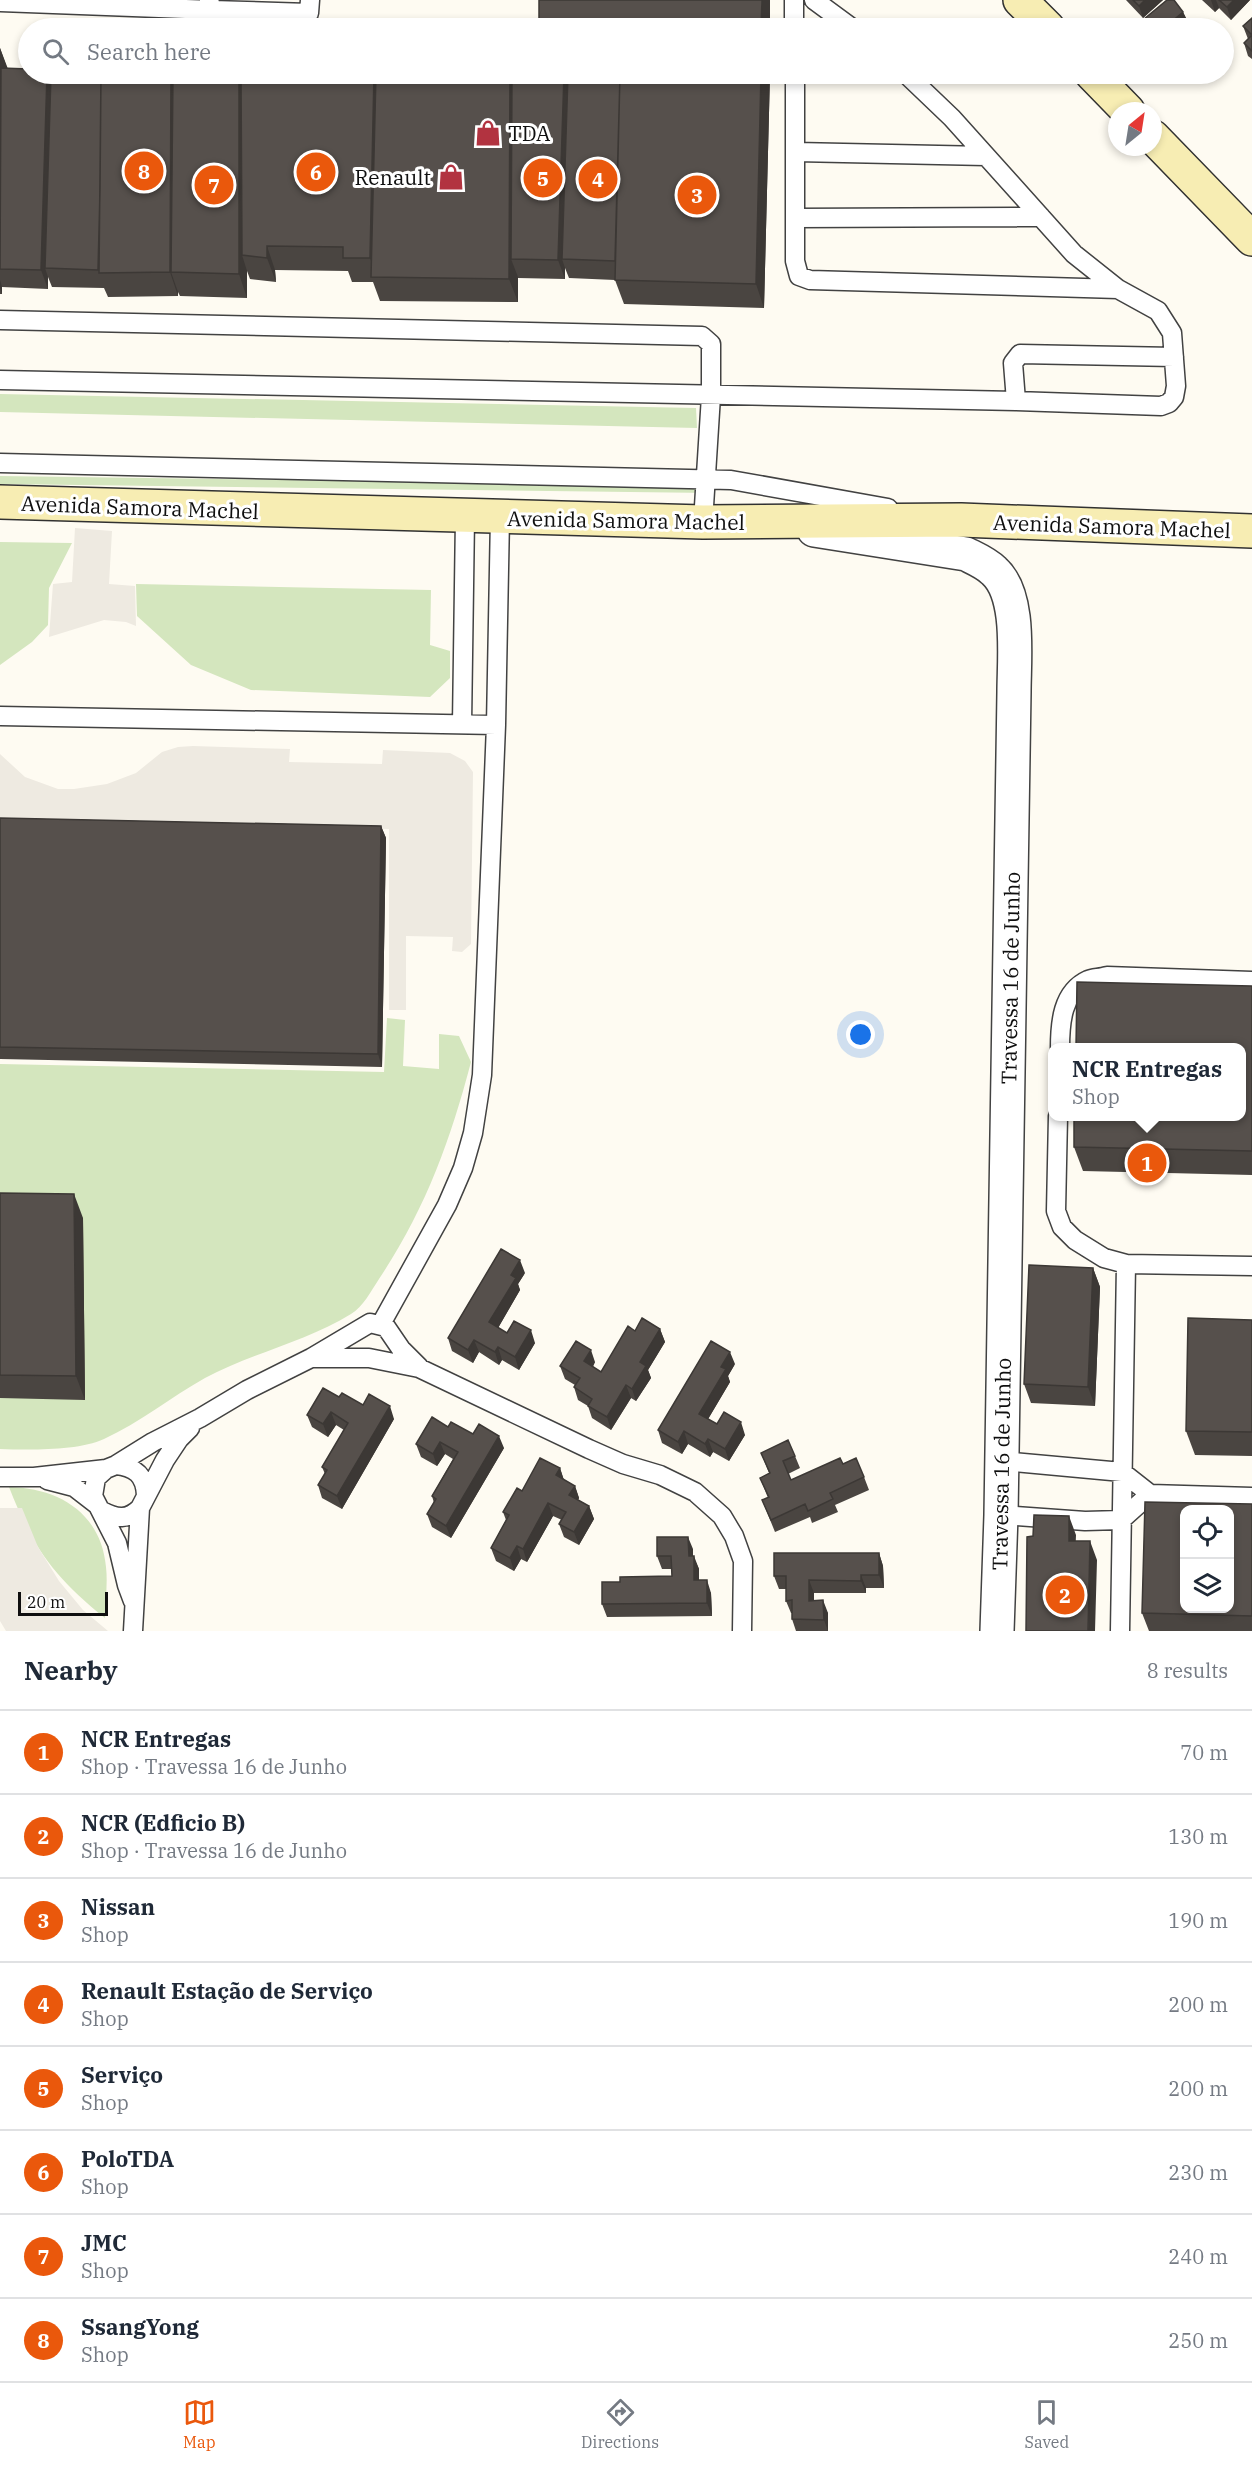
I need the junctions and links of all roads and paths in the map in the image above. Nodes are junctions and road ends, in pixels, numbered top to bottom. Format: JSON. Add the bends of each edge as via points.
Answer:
{"nodes":[{"id":1,"x":310,"y":0,"type":"edge"},
{"id":2,"x":794,"y":0,"type":"edge"},
{"id":3,"x":814,"y":0,"type":"edge"},
{"id":4,"x":1020,"y":0,"type":"edge"},
{"id":5,"x":0,"y":2,"type":"edge"},
{"id":6,"x":211,"y":5,"type":"edge"},
{"id":7,"x":794,"y":18,"type":"edge"},
{"id":8,"x":838,"y":18,"type":"edge"},
{"id":9,"x":1038,"y":18,"type":"edge"},
{"id":10,"x":795,"y":84,"type":"edge"},
{"id":11,"x":916,"y":84,"type":"edge"},
{"id":12,"x":1102,"y":84,"type":"edge"},
{"id":13,"x":1119,"y":102,"type":"edge"},
{"id":14,"x":1162,"y":146,"type":"edge"},
{"id":15,"x":796,"y":152,"type":"junction"},
{"id":16,"x":986,"y":156,"type":"junction"},
{"id":17,"x":1041,"y":217,"type":"junction"},
{"id":18,"x":796,"y":218,"type":"junction"},
{"id":19,"x":1252,"y":239,"type":"edge"},
{"id":20,"x":1118,"y":290,"type":"junction"},
{"id":21,"x":0,"y":320,"type":"edge"},
{"id":22,"x":1174,"y":357,"type":"junction"},
{"id":23,"x":0,"y":380,"type":"edge"},
{"id":24,"x":711,"y":396,"type":"junction"},
{"id":25,"x":1016,"y":401,"type":"junction"},
{"id":26,"x":0,"y":463,"type":"edge"},
{"id":27,"x":705,"y":480,"type":"junction"},
{"id":28,"x":0,"y":502,"type":"edge"},
{"id":29,"x":465,"y":517,"type":"junction"},
{"id":30,"x":500,"y":517,"type":"junction"},
{"id":31,"x":961,"y":520,"type":"junction"},
{"id":32,"x":703,"y":522,"type":"junction"},
{"id":33,"x":761,"y":522,"type":"junction"},
{"id":34,"x":1252,"y":531,"type":"edge"},
{"id":35,"x":0,"y":716,"type":"edge"},
{"id":36,"x":462,"y":724,"type":"junction"},
{"id":37,"x":496,"y":725,"type":"junction"},
{"id":38,"x":1252,"y":981,"type":"edge"},
{"id":39,"x":1060,"y":1043,"type":"edge"},
{"id":40,"x":1058,"y":1121,"type":"edge"},
{"id":41,"x":1126,"y":1264,"type":"junction"},
{"id":42,"x":1252,"y":1266,"type":"edge"},
{"id":43,"x":361,"y":1328,"type":"junction"},
{"id":44,"x":386,"y":1329,"type":"junction"},
{"id":45,"x":311,"y":1358,"type":"junction"},
{"id":46,"x":373,"y":1359,"type":"junction"},
{"id":47,"x":419,"y":1368,"type":"junction"},
{"id":48,"x":200,"y":1418,"type":"junction"},
{"id":49,"x":1002,"y":1461,"type":"junction"},
{"id":50,"x":111,"y":1467,"type":"junction"},
{"id":51,"x":1122,"y":1472,"type":"junction"},
{"id":52,"x":0,"y":1477,"type":"edge"},
{"id":53,"x":34,"y":1477,"type":"junction"},
{"id":54,"x":1150,"y":1494,"type":"junction"},
{"id":55,"x":1252,"y":1497,"type":"edge"},
{"id":56,"x":143,"y":1501,"type":"junction"},
{"id":57,"x":99,"y":1508,"type":"junction"},
{"id":58,"x":1001,"y":1515,"type":"junction"},
{"id":59,"x":1122,"y":1520,"type":"junction"},
{"id":60,"x":133,"y":1601,"type":"junction"},
{"id":61,"x":133,"y":1631,"type":"edge"},
{"id":62,"x":742,"y":1631,"type":"edge"},
{"id":63,"x":997,"y":1631,"type":"edge"},
{"id":64,"x":1120,"y":1631,"type":"edge"}],
"edges":[{"from":1,"to":6,"type":"lane","via":[[309,13]]},
{"from":2,"to":7,"type":"lane"},
{"from":3,"to":8,"type":"lane"},
{"from":4,"to":9,"type":"main road"},
{"from":5,"to":6,"type":"lane"},
{"from":10,"to":15,"type":"lane"},
{"from":11,"to":16,"type":"lane"},
{"from":12,"to":13,"type":"main road"},
{"from":14,"to":19,"type":"main road"},
{"from":15,"to":16,"type":"lane"},
{"from":15,"to":18,"type":"lane"},
{"from":16,"to":17,"type":"lane"},
{"from":17,"to":18,"type":"lane"},
{"from":17,"to":20,"type":"lane","via":[[1074,254]]},
{"from":18,"to":20,"type":"lane","via":[[797,270],[810,280]]},
{"from":20,"to":22,"type":"lane","via":[[1158,311],[1172,333]]},
{"from":21,"to":24,"type":"lane","via":[[696,335],[711,344]]},
{"from":22,"to":25,"type":"lane","via":[[1174,397],[1161,406]]},
{"from":22,"to":25,"type":"lane","via":[[1020,354],[1013,363]]},
{"from":23,"to":24,"type":"lane"},
{"from":24,"to":25,"type":"lane"},
{"from":24,"to":27,"type":"lane"},
{"from":26,"to":27,"type":"lane"},
{"from":27,"to":31,"type":"lane","via":[[731,480]]},
{"from":27,"to":32,"type":"lane"},
{"from":28,"to":29,"type":"main road","name":"Avenida Samora Machel"},
{"from":29,"to":30,"type":"main road","name":"Avenida Samora Machel"},
{"from":29,"to":36,"type":"lane"},
{"from":30,"to":32,"type":"main road","name":"Avenida Samora Machel"},
{"from":30,"to":37,"type":"lane"},
{"from":31,"to":33,"type":"main road","name":"Avenida Samora Machel"},
{"from":31,"to":34,"type":"main road","name":"Avenida Samora Machel"},
{"from":32,"to":33,"type":"main road","name":"Avenida Samora Machel"},
{"from":33,"to":49,"type":"street","name":"Travessa 16 de Junho","via":[[966,554],[996,572],[1010,596],[1014,692]]},
{"from":35,"to":36,"type":"lane"},
{"from":36,"to":37,"type":"lane"},
{"from":37,"to":44,"type":"lane","via":[[482,1075],[473,1133],[447,1205]]},
{"from":38,"to":39,"type":"lane","via":[[1107,976],[1087,980],[1064,1007]]},
{"from":40,"to":41,"type":"lane","via":[[1056,1211],[1062,1227],[1104,1258]]},
{"from":41,"to":42,"type":"lane"},
{"from":41,"to":51,"type":"lane"},
{"from":43,"to":44,"type":"lane","via":[[370,1323]]},
{"from":43,"to":45,"type":"lane"},
{"from":43,"to":46,"type":"lane","via":[[357,1346],[363,1355]]},
{"from":44,"to":46,"type":"lane","via":[[392,1346]]},
{"from":44,"to":47,"type":"lane"},
{"from":45,"to":46,"type":"lane"},
{"from":45,"to":48,"type":"lane"},
{"from":46,"to":47,"type":"lane"},
{"from":47,"to":62,"type":"lane","via":[[589,1449],[695,1492],[722,1516],[743,1561]]},
{"from":48,"to":50,"type":"lane"},
{"from":48,"to":56,"type":"lane","via":[[179,1440]]},
{"from":49,"to":51,"type":"lane"},
{"from":49,"to":58,"type":"street","name":"Travessa 16 de Junho"},
{"from":50,"to":53,"type":"lane"},
{"from":50,"to":56,"type":"lane","via":[[128,1466],[136,1470],[145,1485]]},
{"from":50,"to":57,"type":"lane","via":[[96,1478],[93,1487]]},
{"from":51,"to":54,"type":"lane"},
{"from":51,"to":59,"type":"lane"},
{"from":52,"to":53,"type":"lane"},
{"from":53,"to":57,"type":"lane","via":[[74,1486]]},
{"from":54,"to":55,"type":"lane"},
{"from":54,"to":59,"type":"lane"},
{"from":56,"to":57,"type":"lane","via":[[134,1514],[123,1518],[113,1518]]},
{"from":56,"to":60,"type":"lane"},
{"from":57,"to":60,"type":"lane","via":[[117,1543]]},
{"from":58,"to":59,"type":"lane"},
{"from":58,"to":63,"type":"street","name":"Travessa 16 de Junho"},
{"from":59,"to":64,"type":"lane"},
{"from":60,"to":61,"type":"lane"}]}
